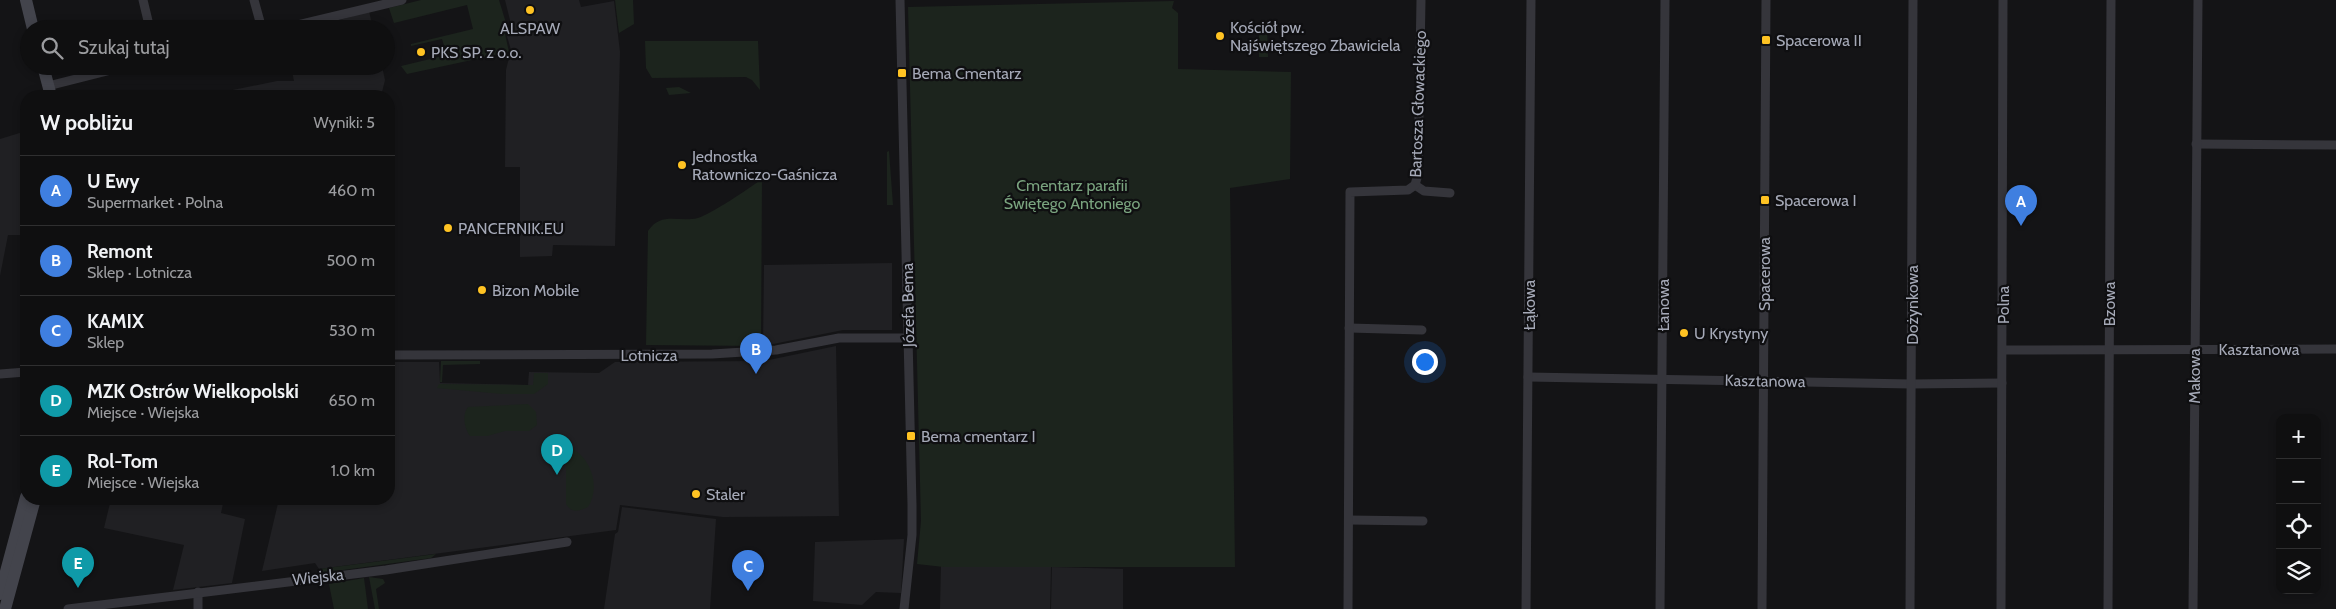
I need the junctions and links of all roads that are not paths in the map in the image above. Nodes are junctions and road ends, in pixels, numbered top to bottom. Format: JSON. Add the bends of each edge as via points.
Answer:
{"nodes":[{"id":1,"x":26,"y":0,"type":"edge"},
{"id":2,"x":142,"y":0,"type":"edge"},
{"id":3,"x":254,"y":0,"type":"edge"},
{"id":4,"x":402,"y":0,"type":"edge"},
{"id":5,"x":900,"y":0,"type":"edge"},
{"id":6,"x":1421,"y":0,"type":"edge"},
{"id":7,"x":1531,"y":0,"type":"edge"},
{"id":8,"x":1665,"y":0,"type":"edge"},
{"id":9,"x":1766,"y":0,"type":"edge"},
{"id":10,"x":1913,"y":0,"type":"edge"},
{"id":11,"x":2003,"y":0,"type":"edge"},
{"id":12,"x":2111,"y":0,"type":"edge"},
{"id":13,"x":2198,"y":0,"type":"edge"},
{"id":14,"x":31,"y":20,"type":"edge"},
{"id":15,"x":148,"y":20,"type":"edge"},
{"id":16,"x":260,"y":20,"type":"edge"},
{"id":17,"x":319,"y":20,"type":"edge"},
{"id":18,"x":45,"y":75,"type":"edge"},
{"id":19,"x":99,"y":75,"type":"edge"},
{"id":20,"x":49,"y":90,"type":"edge"},
{"id":21,"x":52,"y":90,"type":"edge"},
{"id":22,"x":2196,"y":144,"type":"junction"},
{"id":23,"x":2336,"y":145,"type":"edge"},
{"id":24,"x":1415,"y":185,"type":"junction"},
{"id":25,"x":1450,"y":193,"type":"dead end"},
{"id":26,"x":1349,"y":328,"type":"junction"},
{"id":27,"x":1422,"y":330,"type":"dead end"},
{"id":28,"x":908,"y":338,"type":"junction"},
{"id":29,"x":2336,"y":349,"type":"edge"},
{"id":30,"x":2002,"y":350,"type":"junction"},
{"id":31,"x":2109,"y":350,"type":"junction"},
{"id":32,"x":2194,"y":350,"type":"junction"},
{"id":33,"x":395,"y":355,"type":"edge"},
{"id":34,"x":20,"y":372,"type":"edge"},
{"id":35,"x":0,"y":374,"type":"edge"},
{"id":36,"x":1528,"y":378,"type":"junction"},
{"id":37,"x":1663,"y":379,"type":"junction"},
{"id":38,"x":1763,"y":381,"type":"junction"},
{"id":39,"x":2002,"y":383,"type":"junction"},
{"id":40,"x":1912,"y":384,"type":"junction"},
{"id":41,"x":24,"y":505,"type":"edge"},
{"id":42,"x":33,"y":505,"type":"edge"},
{"id":43,"x":1349,"y":520,"type":"junction"},
{"id":44,"x":1423,"y":521,"type":"dead end"},
{"id":45,"x":567,"y":542,"type":"dead end"},
{"id":46,"x":198,"y":592,"type":"junction"},
{"id":47,"x":0,"y":594,"type":"edge"},
{"id":48,"x":5,"y":609,"type":"edge"},
{"id":49,"x":68,"y":609,"type":"edge"},
{"id":50,"x":198,"y":609,"type":"edge"},
{"id":51,"x":904,"y":609,"type":"edge"},
{"id":52,"x":1348,"y":609,"type":"edge"},
{"id":53,"x":1526,"y":609,"type":"edge"},
{"id":54,"x":1660,"y":609,"type":"edge"},
{"id":55,"x":1762,"y":609,"type":"edge"},
{"id":56,"x":1910,"y":609,"type":"edge"},
{"id":57,"x":2001,"y":609,"type":"edge"},
{"id":58,"x":2108,"y":609,"type":"edge"},
{"id":59,"x":2193,"y":609,"type":"edge"}],
"edges":[{"from":1,"to":14,"type":"main road"},
{"from":2,"to":15,"type":"street"},
{"from":3,"to":16,"type":"street"},
{"from":4,"to":17,"type":"street"},
{"from":5,"to":28,"type":"street","name":"Józefa Bema"},
{"from":6,"to":24,"type":"street","name":"Bartosza Głowackiego","via":[[1418,174]]},
{"from":7,"to":36,"type":"street","name":"Łąkowa"},
{"from":8,"to":37,"type":"street","name":"Łanowa"},
{"from":9,"to":38,"type":"street","name":"Spacerowa"},
{"from":10,"to":40,"type":"street","name":"Dożynkowa"},
{"from":11,"to":30,"type":"street","name":"Polna"},
{"from":12,"to":31,"type":"street","name":"Bzowa"},
{"from":13,"to":22,"type":"street","name":"Makowa"},
{"from":18,"to":20,"type":"main road"},
{"from":19,"to":21,"type":"street"},
{"from":22,"to":23,"type":"street"},
{"from":22,"to":32,"type":"street","name":"Makowa"},
{"from":24,"to":25,"type":"street","via":[[1424,191]]},
{"from":24,"to":26,"type":"street","name":"Bartosza Głowackiego","via":[[1408,190],[1350,192]]},
{"from":26,"to":27,"type":"street"},
{"from":26,"to":43,"type":"street","name":"Bartosza Głowackiego"},
{"from":28,"to":33,"type":"street","name":"Lotnicza","via":[[839,338],[776,350],[712,354]]},
{"from":28,"to":51,"type":"street","name":"Józefa Bema","via":[[912,512]]},
{"from":29,"to":32,"type":"street","name":"Kasztanowa"},
{"from":30,"to":31,"type":"street","name":"Kasztanowa"},
{"from":30,"to":39,"type":"street","name":"Polna"},
{"from":31,"to":32,"type":"street","name":"Kasztanowa"},
{"from":31,"to":58,"type":"street","name":"Bzowa"},
{"from":32,"to":59,"type":"street","name":"Makowa"},
{"from":34,"to":35,"type":"street"},
{"from":36,"to":37,"type":"street","name":"Kasztanowa"},
{"from":36,"to":53,"type":"street","name":"Łąkowa"},
{"from":37,"to":38,"type":"street","name":"Kasztanowa"},
{"from":37,"to":54,"type":"street","name":"Łanowa"},
{"from":38,"to":40,"type":"street","name":"Kasztanowa"},
{"from":38,"to":55,"type":"street","name":"Spacerowa"},
{"from":39,"to":40,"type":"street","name":"Kasztanowa"},
{"from":39,"to":57,"type":"street","name":"Polna"},
{"from":40,"to":56,"type":"street","name":"Dożynkowa"},
{"from":41,"to":47,"type":"main road"},
{"from":42,"to":48,"type":"main road"},
{"from":43,"to":44,"type":"street"},
{"from":43,"to":52,"type":"street","name":"Bartosza Głowackiego"},
{"from":45,"to":46,"type":"street","name":"Wiejska","via":[[386,570]]},
{"from":46,"to":49,"type":"street","name":"Wiejska"},
{"from":46,"to":50,"type":"street"}]}
